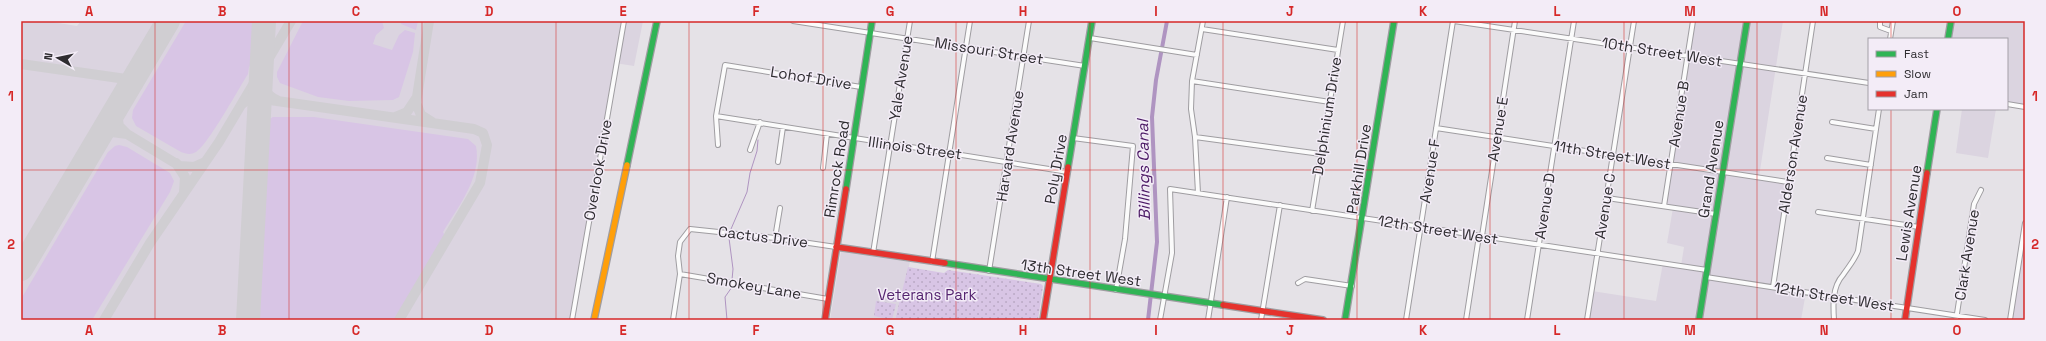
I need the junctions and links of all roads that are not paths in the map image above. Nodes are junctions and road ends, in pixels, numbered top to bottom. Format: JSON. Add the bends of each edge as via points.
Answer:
{"nodes":[{"id":1,"x":624,"y":21,"type":"edge"},
{"id":2,"x":657,"y":21,"type":"edge"},
{"id":3,"x":793,"y":21,"type":"edge"},
{"id":4,"x":872,"y":21,"type":"edge"},
{"id":5,"x":910,"y":21,"type":"edge"},
{"id":6,"x":970,"y":21,"type":"edge"},
{"id":7,"x":1029,"y":21,"type":"edge"},
{"id":8,"x":1092,"y":21,"type":"edge"},
{"id":9,"x":1203,"y":21,"type":"edge"},
{"id":10,"x":1343,"y":21,"type":"edge"},
{"id":11,"x":1394,"y":21,"type":"edge"},
{"id":12,"x":1454,"y":21,"type":"edge"},
{"id":13,"x":1515,"y":21,"type":"edge"},
{"id":14,"x":1574,"y":21,"type":"edge"},
{"id":15,"x":1634,"y":21,"type":"edge"},
{"id":16,"x":1693,"y":21,"type":"edge"},
{"id":17,"x":1747,"y":21,"type":"edge"},
{"id":18,"x":1813,"y":21,"type":"edge"},
{"id":19,"x":1880,"y":21,"type":"edge"},
{"id":20,"x":1893,"y":21,"type":"edge"},
{"id":21,"x":1951,"y":21,"type":"edge"},
{"id":22,"x":1202,"y":29,"type":"junction"},
{"id":23,"x":1514,"y":30,"type":"junction"},
{"id":24,"x":1891,"y":31,"type":"junction"},
{"id":25,"x":870,"y":33,"type":"junction"},
{"id":26,"x":1090,"y":38,"type":"junction"},
{"id":27,"x":1571,"y":38,"type":"junction"},
{"id":28,"x":1890,"y":38,"type":"edge"},
{"id":29,"x":1948,"y":38,"type":"edge"},
{"id":30,"x":907,"y":39,"type":"junction"},
{"id":31,"x":1630,"y":47,"type":"junction"},
{"id":32,"x":966,"y":48,"type":"junction"},
{"id":33,"x":1338,"y":50,"type":"junction"},
{"id":34,"x":1197,"y":55,"type":"junction"},
{"id":35,"x":1688,"y":56,"type":"junction"},
{"id":36,"x":1024,"y":57,"type":"junction"},
{"id":37,"x":1740,"y":64,"type":"junction"},
{"id":38,"x":1085,"y":66,"type":"junction"},
{"id":39,"x":1805,"y":74,"type":"junction"},
{"id":40,"x":1192,"y":81,"type":"junction"},
{"id":41,"x":1868,"y":83,"type":"edge"},
{"id":42,"x":861,"y":87,"type":"junction"},
{"id":43,"x":1330,"y":102,"type":"junction"},
{"id":44,"x":2008,"y":104,"type":"edge"},
{"id":45,"x":2025,"y":106,"type":"edge"},
{"id":46,"x":1880,"y":110,"type":"edge"},
{"id":47,"x":1937,"y":110,"type":"edge"},
{"id":48,"x":716,"y":116,"type":"junction"},
{"id":49,"x":760,"y":122,"type":"junction"},
{"id":50,"x":1832,"y":122,"type":"dead end"},
{"id":51,"x":783,"y":127,"type":"junction"},
{"id":52,"x":1436,"y":128,"type":"junction"},
{"id":53,"x":1876,"y":129,"type":"junction"},
{"id":54,"x":827,"y":134,"type":"junction"},
{"id":55,"x":1195,"y":137,"type":"junction"},
{"id":56,"x":1496,"y":137,"type":"junction"},
{"id":57,"x":1073,"y":138,"type":"junction"},
{"id":58,"x":854,"y":139,"type":"junction"},
{"id":59,"x":718,"y":145,"type":"dead end"},
{"id":60,"x":890,"y":145,"type":"junction"},
{"id":61,"x":1555,"y":146,"type":"junction"},
{"id":62,"x":750,"y":150,"type":"dead end"},
{"id":63,"x":949,"y":153,"type":"junction"},
{"id":64,"x":1321,"y":154,"type":"junction"},
{"id":65,"x":1614,"y":155,"type":"junction"},
{"id":66,"x":1827,"y":158,"type":"dead end"},
{"id":67,"x":778,"y":162,"type":"dead end"},
{"id":68,"x":1007,"y":162,"type":"junction"},
{"id":69,"x":1671,"y":164,"type":"junction"},
{"id":70,"x":1871,"y":165,"type":"junction"},
{"id":71,"x":823,"y":168,"type":"dead end"},
{"id":72,"x":1068,"y":172,"type":"junction"},
{"id":73,"x":1722,"y":172,"type":"junction"},
{"id":74,"x":1788,"y":182,"type":"junction"},
{"id":75,"x":1981,"y":190,"type":"dead end"},
{"id":76,"x":1198,"y":193,"type":"junction"},
{"id":77,"x":1227,"y":197,"type":"junction"},
{"id":78,"x":1607,"y":198,"type":"junction"},
{"id":79,"x":1280,"y":205,"type":"junction"},
{"id":80,"x":1664,"y":206,"type":"junction"},
{"id":81,"x":780,"y":208,"type":"dead end"},
{"id":82,"x":1312,"y":211,"type":"junction"},
{"id":83,"x":1818,"y":212,"type":"dead end"},
{"id":84,"x":1716,"y":214,"type":"junction"},
{"id":85,"x":1363,"y":218,"type":"junction"},
{"id":86,"x":1862,"y":219,"type":"junction"},
{"id":87,"x":2025,"y":223,"type":"edge"},
{"id":88,"x":1421,"y":227,"type":"junction"},
{"id":89,"x":1919,"y":227,"type":"junction"},
{"id":90,"x":1480,"y":236,"type":"junction"},
{"id":91,"x":775,"y":238,"type":"junction"},
{"id":92,"x":1539,"y":245,"type":"junction"},
{"id":93,"x":836,"y":247,"type":"junction"},
{"id":94,"x":873,"y":253,"type":"junction"},
{"id":95,"x":1597,"y":254,"type":"junction"},
{"id":96,"x":932,"y":262,"type":"junction"},
{"id":97,"x":1707,"y":270,"type":"junction"},
{"id":98,"x":989,"y":272,"type":"junction"},
{"id":99,"x":680,"y":274,"type":"junction"},
{"id":100,"x":1706,"y":277,"type":"junction"},
{"id":101,"x":1049,"y":280,"type":"junction"},
{"id":102,"x":1298,"y":283,"type":"dead end"},
{"id":103,"x":1352,"y":286,"type":"junction"},
{"id":104,"x":1773,"y":287,"type":"junction"},
{"id":105,"x":1116,"y":290,"type":"junction"},
{"id":106,"x":1164,"y":297,"type":"junction"},
{"id":107,"x":1834,"y":297,"type":"junction"},
{"id":108,"x":828,"y":299,"type":"junction"},
{"id":109,"x":1210,"y":304,"type":"junction"},
{"id":110,"x":1907,"y":308,"type":"junction"},
{"id":111,"x":1263,"y":311,"type":"junction"},
{"id":112,"x":1956,"y":318,"type":"edge"},
{"id":113,"x":572,"y":320,"type":"edge"},
{"id":114,"x":594,"y":320,"type":"edge"},
{"id":115,"x":673,"y":320,"type":"edge"},
{"id":116,"x":825,"y":320,"type":"edge"},
{"id":117,"x":1043,"y":320,"type":"edge"},
{"id":118,"x":1160,"y":320,"type":"edge"},
{"id":119,"x":1208,"y":320,"type":"edge"},
{"id":120,"x":1261,"y":320,"type":"edge"},
{"id":121,"x":1323,"y":320,"type":"edge"},
{"id":122,"x":1344,"y":320,"type":"edge"},
{"id":123,"x":1406,"y":320,"type":"edge"},
{"id":124,"x":1466,"y":320,"type":"edge"},
{"id":125,"x":1527,"y":320,"type":"edge"},
{"id":126,"x":1587,"y":320,"type":"edge"},
{"id":127,"x":1700,"y":320,"type":"edge"},
{"id":128,"x":1834,"y":320,"type":"edge"},
{"id":129,"x":1905,"y":320,"type":"edge"},
{"id":130,"x":1985,"y":320,"type":"edge"},
{"id":131,"x":2010,"y":320,"type":"edge"}],
"edges":[{"from":1,"to":113,"type":"street","name":"Overlook Drive"},
{"from":2,"to":114,"type":"main road"},
{"from":3,"to":25,"type":"street","name":"Missouri Street"},
{"from":4,"to":25,"type":"main road","name":"Rimrock Road"},
{"from":5,"to":30,"type":"street","name":"Yale Avenue"},
{"from":6,"to":32,"type":"street"},
{"from":7,"to":36,"type":"street","name":"Harvard Avenue"},
{"from":8,"to":26,"type":"main road","name":"Poly Drive"},
{"from":9,"to":22,"type":"street"},
{"from":10,"to":33,"type":"street","name":"Delphinium Drive"},
{"from":11,"to":85,"type":"main road","name":"Parkhill Drive"},
{"from":12,"to":23,"type":"street","name":"10th Street West"},
{"from":12,"to":52,"type":"street","name":"Avenue F"},
{"from":13,"to":23,"type":"street","name":"Avenue E"},
{"from":14,"to":27,"type":"street","name":"Avenue D"},
{"from":15,"to":31,"type":"street","name":"Avenue C"},
{"from":16,"to":35,"type":"street","name":"Avenue B"},
{"from":17,"to":37,"type":"main road","name":"Grand Avenue"},
{"from":18,"to":39,"type":"street","name":"Alderson Avenue"},
{"from":19,"to":24,"type":"street","via":[[1880,27]]},
{"from":20,"to":24,"type":"street"},
{"from":21,"to":29,"type":"main road"},
{"from":22,"to":33,"type":"street"},
{"from":22,"to":34,"type":"street"},
{"from":23,"to":27,"type":"street","name":"10th Street West"},
{"from":23,"to":56,"type":"street","name":"Avenue E"},
{"from":24,"to":28,"type":"street"},
{"from":25,"to":30,"type":"street","name":"Missouri Street"},
{"from":25,"to":42,"type":"main road","name":"Rimrock Road"},
{"from":26,"to":34,"type":"street"},
{"from":26,"to":38,"type":"main road","name":"Poly Drive"},
{"from":27,"to":31,"type":"street","name":"10th Street West"},
{"from":27,"to":61,"type":"street","name":"Avenue D"},
{"from":30,"to":32,"type":"street","name":"Missouri Street"},
{"from":30,"to":60,"type":"street","name":"Yale Avenue"},
{"from":31,"to":35,"type":"street","name":"10th Street West"},
{"from":31,"to":65,"type":"street","name":"Avenue C"},
{"from":32,"to":36,"type":"street","name":"Missouri Street"},
{"from":32,"to":63,"type":"street"},
{"from":33,"to":43,"type":"street","name":"Delphinium Drive"},
{"from":34,"to":40,"type":"street"},
{"from":35,"to":37,"type":"street","name":"10th Street West"},
{"from":35,"to":69,"type":"street","name":"Avenue B"},
{"from":36,"to":38,"type":"street","name":"Missouri Street"},
{"from":36,"to":68,"type":"street","name":"Harvard Avenue"},
{"from":37,"to":39,"type":"street","name":"10th Street West"},
{"from":37,"to":73,"type":"main road","name":"Grand Avenue"},
{"from":38,"to":57,"type":"main road","name":"Poly Drive"},
{"from":39,"to":41,"type":"street","name":"10th Street West"},
{"from":39,"to":74,"type":"street","name":"Alderson Avenue"},
{"from":40,"to":43,"type":"street"},
{"from":40,"to":55,"type":"street","via":[[1191,109]]},
{"from":42,"to":48,"type":"street","name":"Lohof Drive","via":[[725,65]]},
{"from":42,"to":58,"type":"main road","name":"Rimrock Road"},
{"from":43,"to":64,"type":"street","name":"Delphinium Drive"},
{"from":44,"to":45,"type":"street"},
{"from":46,"to":53,"type":"street"},
{"from":47,"to":89,"type":"main road","name":"Lewis Avenue"},
{"from":48,"to":49,"type":"street","name":"Illinois Street"},
{"from":48,"to":59,"type":"street"},
{"from":49,"to":51,"type":"street","name":"Illinois Street"},
{"from":49,"to":62,"type":"street"},
{"from":50,"to":53,"type":"street"},
{"from":51,"to":54,"type":"street","name":"Illinois Street"},
{"from":51,"to":67,"type":"street"},
{"from":52,"to":56,"type":"street","name":"11th Street West"},
{"from":52,"to":88,"type":"street","name":"Avenue F"},
{"from":53,"to":70,"type":"street"},
{"from":54,"to":58,"type":"street","name":"Illinois Street"},
{"from":54,"to":71,"type":"street"},
{"from":55,"to":64,"type":"street"},
{"from":55,"to":76,"type":"street"},
{"from":56,"to":61,"type":"street","name":"11th Street West"},
{"from":56,"to":90,"type":"street","name":"Avenue E"},
{"from":57,"to":72,"type":"main road","name":"Poly Drive"},
{"from":57,"to":105,"type":"street","via":[[1133,146],[1125,239]]},
{"from":58,"to":60,"type":"street","name":"Illinois Street"},
{"from":58,"to":93,"type":"main road","name":"Rimrock Road"},
{"from":60,"to":63,"type":"street","name":"Illinois Street"},
{"from":60,"to":94,"type":"street","name":"Yale Avenue"},
{"from":61,"to":65,"type":"street","name":"11th Street West"},
{"from":61,"to":92,"type":"street","name":"Avenue D"},
{"from":63,"to":68,"type":"street","name":"Illinois Street"},
{"from":63,"to":96,"type":"street"},
{"from":64,"to":82,"type":"street","name":"Delphinium Drive"},
{"from":65,"to":69,"type":"street","name":"11th Street West"},
{"from":65,"to":78,"type":"street","name":"Avenue C"},
{"from":66,"to":70,"type":"street"},
{"from":68,"to":72,"type":"street","name":"Illinois Street"},
{"from":68,"to":98,"type":"street","name":"Harvard Avenue"},
{"from":69,"to":73,"type":"street","name":"11th Street West"},
{"from":69,"to":80,"type":"street","name":"Avenue B"},
{"from":70,"to":86,"type":"street"},
{"from":72,"to":101,"type":"main road","name":"Poly Drive"},
{"from":73,"to":74,"type":"street","name":"11th Street West"},
{"from":73,"to":84,"type":"main road","name":"Grand Avenue"},
{"from":74,"to":104,"type":"street","name":"Alderson Avenue"},
{"from":75,"to":112,"type":"street","name":"Clark Avenue","via":[[1974,204]]},
{"from":76,"to":77,"type":"street","name":"12th Street West"},
{"from":76,"to":106,"type":"street","name":"12th Street West","via":[[1170,189],[1172,253]]},
{"from":77,"to":79,"type":"street","name":"12th Street West"},
{"from":77,"to":109,"type":"street"},
{"from":78,"to":80,"type":"street"},
{"from":78,"to":95,"type":"street","name":"Avenue C"},
{"from":79,"to":82,"type":"street","name":"12th Street West"},
{"from":79,"to":111,"type":"street"},
{"from":80,"to":84,"type":"street"},
{"from":81,"to":91,"type":"street"},
{"from":82,"to":85,"type":"street","name":"12th Street West"},
{"from":83,"to":86,"type":"street"},
{"from":84,"to":97,"type":"main road","name":"Grand Avenue"},
{"from":85,"to":88,"type":"street","name":"12th Street West"},
{"from":85,"to":103,"type":"main road","name":"Parkhill Drive"},
{"from":86,"to":89,"type":"street"},
{"from":86,"to":107,"type":"street","via":[[1855,259],[1842,275]]},
{"from":87,"to":131,"type":"street"},
{"from":88,"to":90,"type":"street","name":"12th Street West"},
{"from":88,"to":123,"type":"street","name":"Avenue F"},
{"from":89,"to":110,"type":"main road","name":"Lewis Avenue"},
{"from":90,"to":92,"type":"street","name":"12th Street West"},
{"from":90,"to":124,"type":"street","name":"Avenue E"},
{"from":91,"to":93,"type":"street","name":"Cactus Drive"},
{"from":91,"to":99,"type":"street","name":"Cactus Drive","via":[[690,229],[680,242]]},
{"from":92,"to":95,"type":"street","name":"12th Street West"},
{"from":92,"to":125,"type":"street","name":"Avenue D"},
{"from":93,"to":94,"type":"main road","name":"13th Street West"},
{"from":93,"to":108,"type":"main road","name":"Rimrock Road"},
{"from":94,"to":96,"type":"main road","name":"13th Street West"},
{"from":95,"to":97,"type":"street","name":"12th Street West"},
{"from":95,"to":126,"type":"street","name":"Avenue C"},
{"from":96,"to":98,"type":"main road","name":"13th Street West"},
{"from":97,"to":100,"type":"main road","name":"Grand Avenue"},
{"from":98,"to":101,"type":"main road","name":"13th Street West"},
{"from":99,"to":108,"type":"street","name":"Smokey Lane"},
{"from":99,"to":115,"type":"street"},
{"from":100,"to":104,"type":"street","name":"12th Street West"},
{"from":100,"to":127,"type":"main road","name":"Grand Avenue"},
{"from":101,"to":105,"type":"main road","name":"13th Street West"},
{"from":101,"to":117,"type":"main road","name":"Poly Drive"},
{"from":102,"to":103,"type":"street","via":[[1305,280]]},
{"from":103,"to":122,"type":"main road","name":"Parkhill Drive"},
{"from":104,"to":107,"type":"street","name":"12th Street West"},
{"from":105,"to":106,"type":"main road","name":"13th Street West"},
{"from":106,"to":109,"type":"main road","name":"13th Street West"},
{"from":106,"to":118,"type":"street"},
{"from":107,"to":110,"type":"street","name":"12th Street West"},
{"from":107,"to":128,"type":"street"},
{"from":108,"to":116,"type":"main road","name":"Rimrock Road"},
{"from":109,"to":111,"type":"main road","name":"13th Street West"},
{"from":109,"to":119,"type":"street"},
{"from":110,"to":112,"type":"street","name":"12th Street West"},
{"from":110,"to":129,"type":"main road","name":"Lewis Avenue"},
{"from":111,"to":120,"type":"street"},
{"from":111,"to":121,"type":"main road","name":"13th Street West"},
{"from":112,"to":130,"type":"street","name":"12th Street West"}]}
